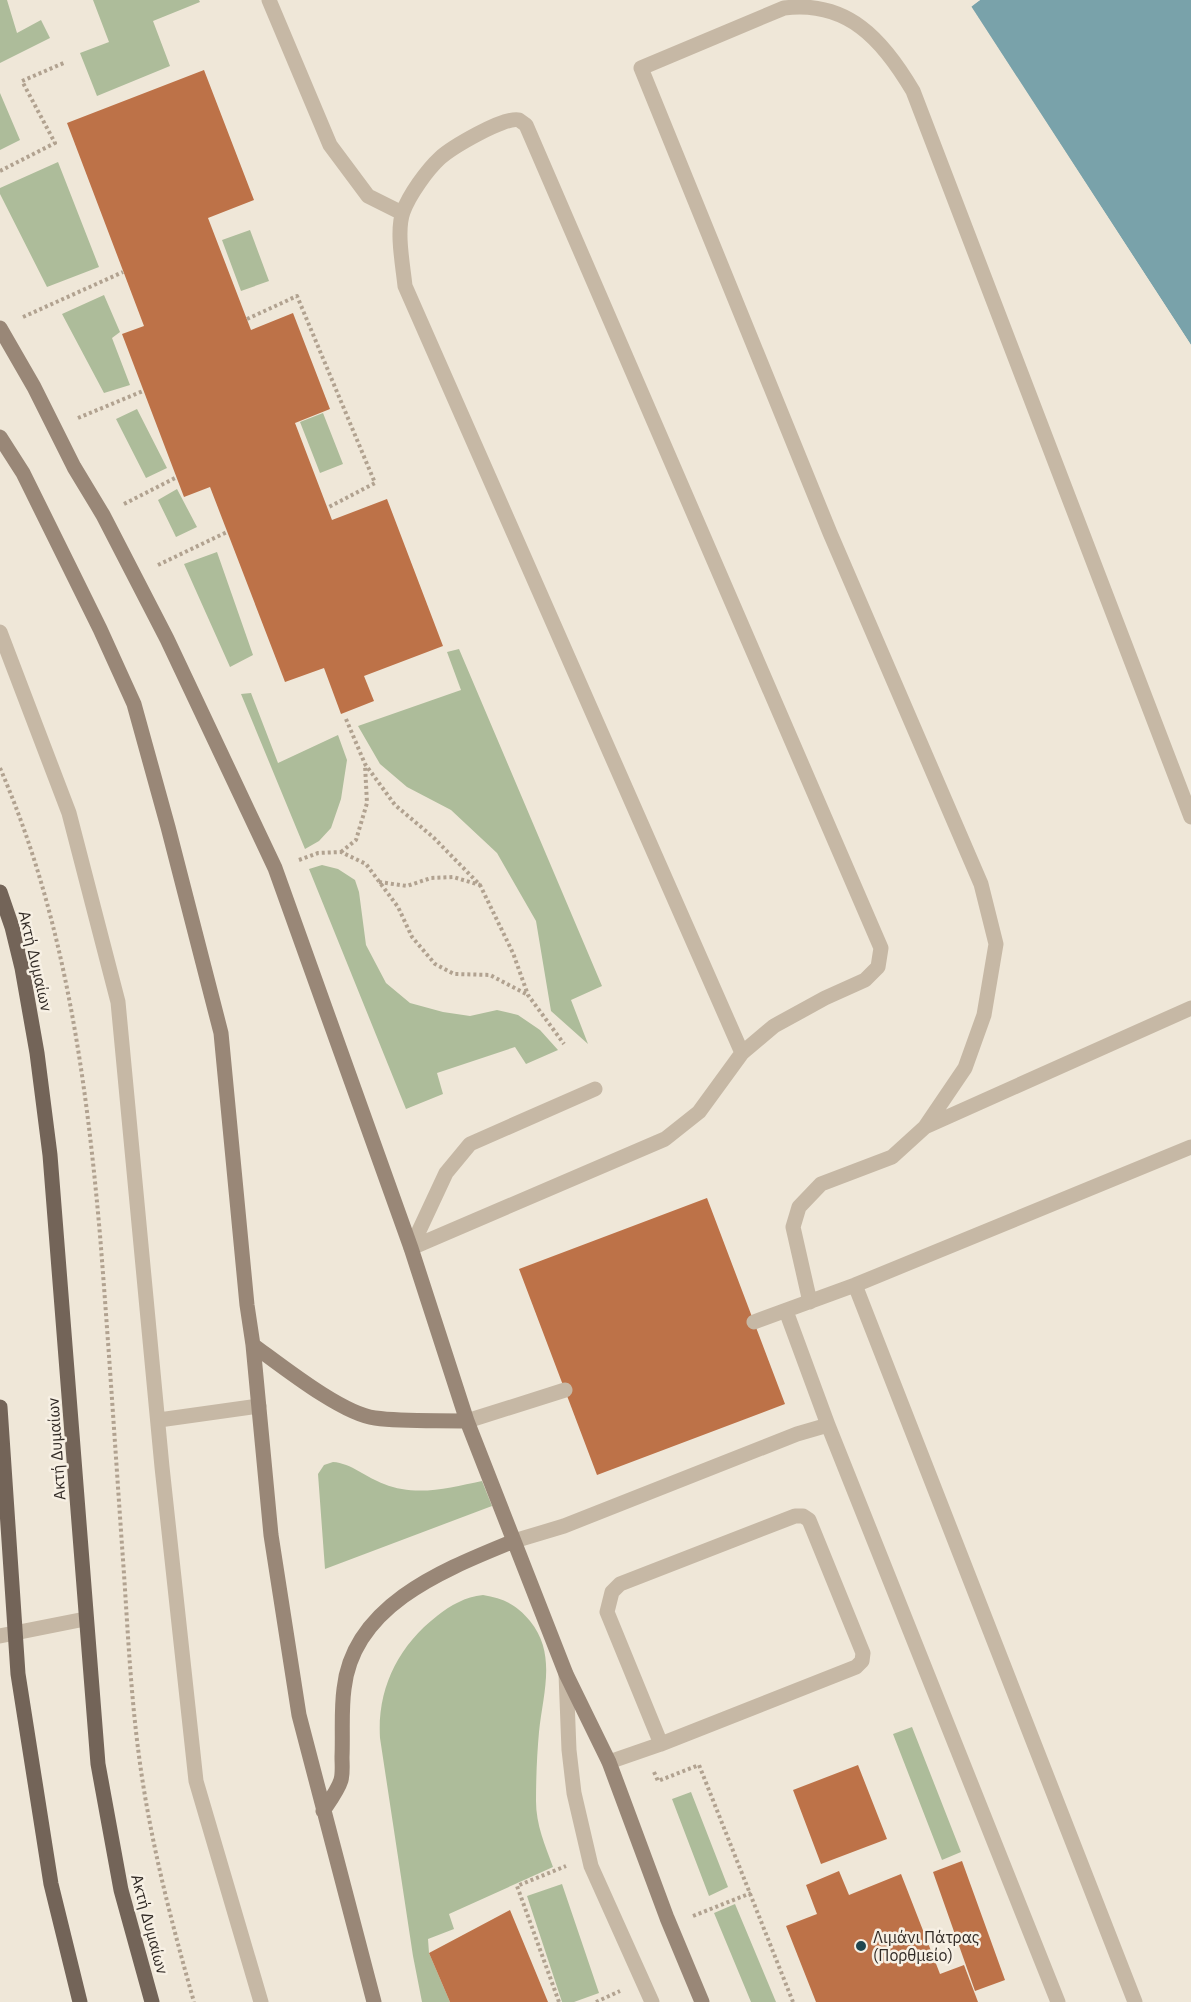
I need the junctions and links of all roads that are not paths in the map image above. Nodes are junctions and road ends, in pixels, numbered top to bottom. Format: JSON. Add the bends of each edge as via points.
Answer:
{"nodes":[{"id":1,"x":269,"y":0,"type":"edge"},
{"id":2,"x":782,"y":4,"type":"edge"},
{"id":3,"x":402,"y":213,"type":"junction"},
{"id":4,"x":0,"y":328,"type":"edge"},
{"id":5,"x":0,"y":437,"type":"edge"},
{"id":6,"x":0,"y":633,"type":"edge"},
{"id":7,"x":1191,"y":818,"type":"edge"},
{"id":8,"x":0,"y":892,"type":"edge"},
{"id":9,"x":1191,"y":1008,"type":"edge"},
{"id":10,"x":742,"y":1053,"type":"junction"},
{"id":11,"x":595,"y":1089,"type":"dead end"},
{"id":12,"x":926,"y":1127,"type":"junction"},
{"id":13,"x":1191,"y":1147,"type":"edge"},
{"id":14,"x":411,"y":1248,"type":"junction"},
{"id":15,"x":855,"y":1285,"type":"junction"},
{"id":16,"x":810,"y":1302,"type":"junction"},
{"id":17,"x":786,"y":1311,"type":"junction"},
{"id":18,"x":754,"y":1322,"type":"dead end"},
{"id":19,"x":253,"y":1346,"type":"junction"},
{"id":20,"x":565,"y":1390,"type":"dead end"},
{"id":21,"x":259,"y":1406,"type":"junction"},
{"id":22,"x":0,"y":1407,"type":"edge"},
{"id":23,"x":159,"y":1419,"type":"junction"},
{"id":24,"x":467,"y":1421,"type":"junction"},
{"id":25,"x":828,"y":1425,"type":"junction"},
{"id":26,"x":2,"y":1457,"type":"edge"},
{"id":27,"x":514,"y":1542,"type":"junction"},
{"id":28,"x":85,"y":1619,"type":"junction"},
{"id":29,"x":7,"y":1634,"type":"edge"},
{"id":30,"x":566,"y":1674,"type":"junction"},
{"id":31,"x":661,"y":1744,"type":"junction"},
{"id":32,"x":609,"y":1762,"type":"junction"},
{"id":33,"x":323,"y":1811,"type":"junction"},
{"id":34,"x":80,"y":2002,"type":"edge"},
{"id":35,"x":152,"y":2002,"type":"edge"},
{"id":36,"x":261,"y":2002,"type":"edge"},
{"id":37,"x":374,"y":2002,"type":"edge"},
{"id":38,"x":652,"y":2002,"type":"edge"},
{"id":39,"x":702,"y":2002,"type":"edge"},
{"id":40,"x":1058,"y":2002,"type":"edge"},
{"id":41,"x":1135,"y":2002,"type":"edge"}],
"edges":[{"from":1,"to":3,"type":"street","via":[[330,145],[368,196]]},
{"from":2,"to":7,"type":"street","via":[[822,8],[860,25],[891,57],[913,91]]},
{"from":2,"to":12,"type":"street","via":[[641,68],[825,522],[981,884],[996,944],[984,1015],[965,1068]]},
{"from":3,"to":10,"type":"street","via":[[405,286]]},
{"from":3,"to":10,"type":"street","via":[[440,158],[479,132],[510,120],[526,125],[881,948],[878,967],[865,980],[774,1026]]},
{"from":4,"to":14,"type":"main road","via":[[167,639],[275,868]]},
{"from":5,"to":19,"type":"main road","via":[[23,473],[100,628],[134,704],[150,760],[221,1033]]},
{"from":6,"to":23,"type":"street","via":[[69,813],[118,1002]]},
{"from":8,"to":28,"type":"main road","name":"Ακτή Δυμαίων","via":[[22,968],[48,1143]]},
{"from":9,"to":12,"type":"street"},
{"from":10,"to":14,"type":"street","via":[[699,1112],[665,1139]]},
{"from":11,"to":14,"type":"street","via":[[470,1144],[446,1173]]},
{"from":12,"to":16,"type":"street","via":[[892,1157],[821,1184],[799,1207],[793,1227]]},
{"from":13,"to":15,"type":"street"},
{"from":14,"to":24,"type":"main road"},
{"from":15,"to":16,"type":"street"},
{"from":15,"to":41,"type":"street"},
{"from":16,"to":17,"type":"street"},
{"from":17,"to":18,"type":"street"},
{"from":17,"to":25,"type":"street"},
{"from":19,"to":21,"type":"main road"},
{"from":19,"to":24,"type":"main road","via":[[313,1389],[373,1418]]},
{"from":20,"to":24,"type":"street"},
{"from":21,"to":23,"type":"street"},
{"from":21,"to":33,"type":"main road","via":[[271,1535],[296,1693]]},
{"from":22,"to":26,"type":"main road"},
{"from":23,"to":36,"type":"street","via":[[196,1781]]},
{"from":24,"to":27,"type":"main road"},
{"from":25,"to":27,"type":"street"},
{"from":25,"to":40,"type":"street"},
{"from":26,"to":29,"type":"main road"},
{"from":27,"to":30,"type":"main road"},
{"from":27,"to":33,"type":"main road","via":[[462,1562],[418,1585],[367,1630],[353,1656],[344,1687],[342,1779]]},
{"from":28,"to":29,"type":"street"},
{"from":28,"to":35,"type":"main road","name":"Ακτή Δυμαίων","via":[[108,1829]]},
{"from":29,"to":34,"type":"main road","via":[[20,1686],[49,1873]]},
{"from":30,"to":32,"type":"main road"},
{"from":30,"to":38,"type":"street","via":[[574,1793],[591,1866]]},
{"from":31,"to":31,"type":"street","via":[[856,1667],[862,1661],[863,1653],[809,1520],[803,1516],[620,1584],[612,1592],[607,1612]]},
{"from":31,"to":32,"type":"street"},
{"from":32,"to":39,"type":"main road"},
{"from":33,"to":37,"type":"main road"}]}
